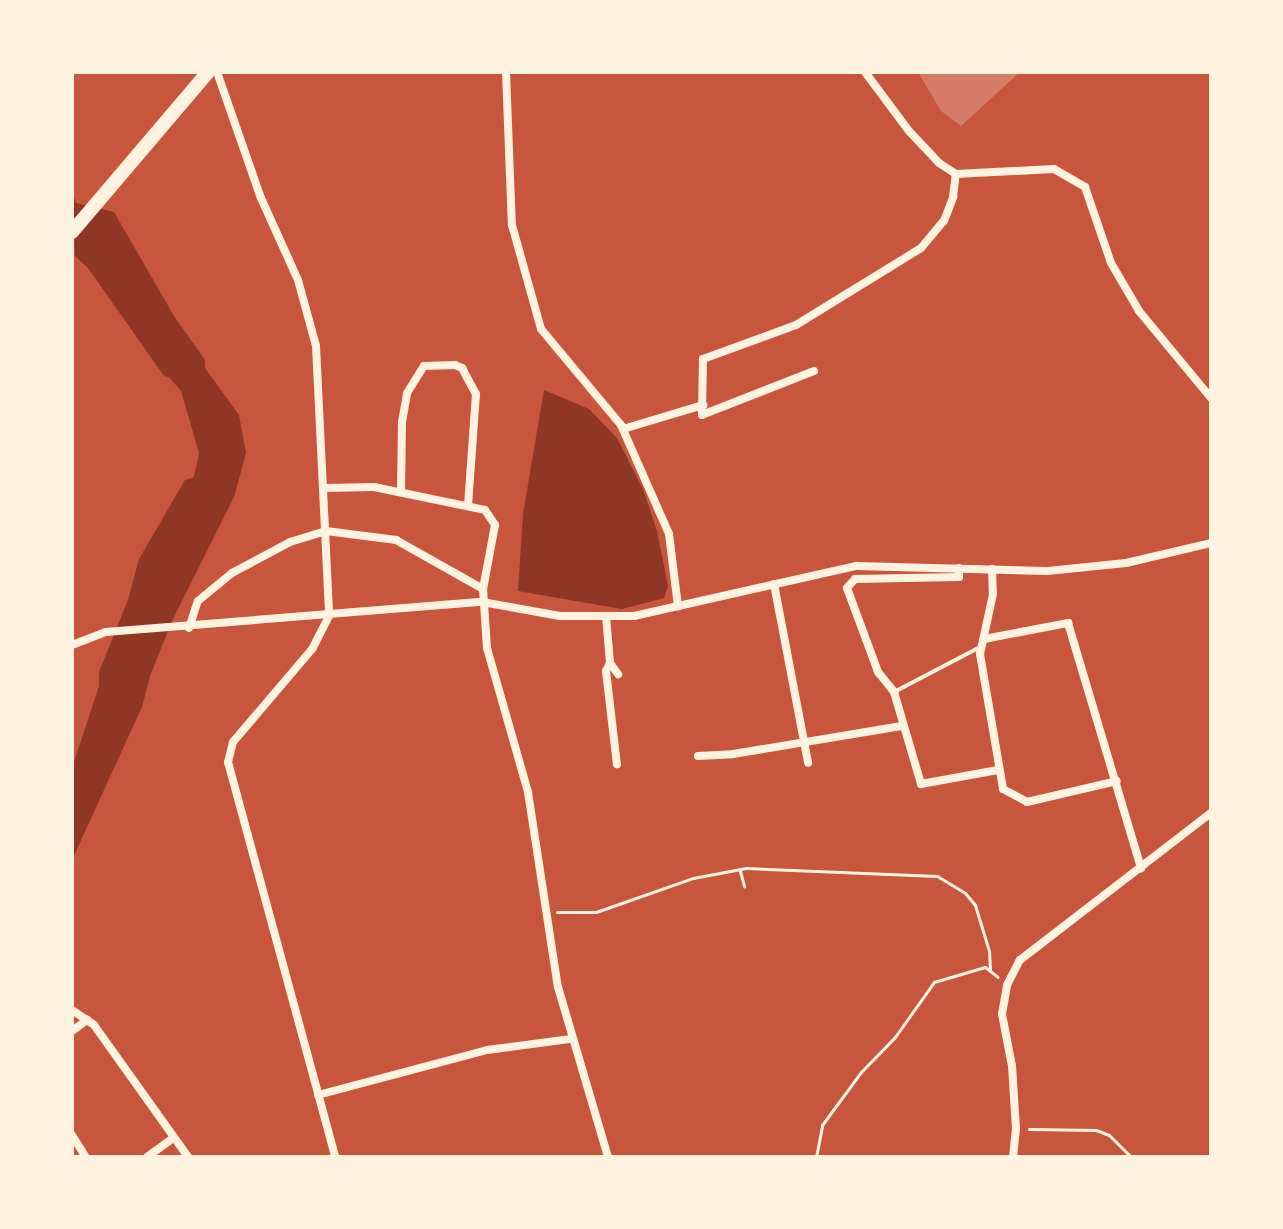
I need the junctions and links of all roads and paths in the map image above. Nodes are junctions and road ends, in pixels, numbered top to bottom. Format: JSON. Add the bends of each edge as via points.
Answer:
{"nodes":[{"id":1,"x":208,"y":72,"type":"edge"},
{"id":2,"x":217,"y":72,"type":"edge"},
{"id":3,"x":506,"y":72,"type":"edge"},
{"id":4,"x":865,"y":72,"type":"edge"},
{"id":5,"x":956,"y":174,"type":"junction"},
{"id":6,"x":72,"y":232,"type":"edge"},
{"id":7,"x":814,"y":371,"type":"dead end"},
{"id":8,"x":1211,"y":398,"type":"edge"},
{"id":9,"x":703,"y":405,"type":"junction"},
{"id":10,"x":623,"y":429,"type":"junction"},
{"id":11,"x":324,"y":488,"type":"junction"},
{"id":12,"x":401,"y":492,"type":"junction"},
{"id":13,"x":468,"y":506,"type":"junction"},
{"id":14,"x":326,"y":531,"type":"junction"},
{"id":15,"x":1211,"y":543,"type":"edge"},
{"id":16,"x":959,"y":568,"type":"junction"},
{"id":17,"x":992,"y":569,"type":"junction"},
{"id":18,"x":774,"y":584,"type":"junction"},
{"id":19,"x":483,"y":589,"type":"junction"},
{"id":20,"x":482,"y":602,"type":"junction"},
{"id":21,"x":678,"y":606,"type":"junction"},
{"id":22,"x":329,"y":616,"type":"junction"},
{"id":23,"x":606,"y":616,"type":"junction"},
{"id":24,"x":184,"y":628,"type":"junction"},
{"id":25,"x":983,"y":643,"type":"junction"},
{"id":26,"x":72,"y":645,"type":"edge"},
{"id":27,"x":610,"y":663,"type":"junction"},
{"id":28,"x":618,"y":674,"type":"dead end"},
{"id":29,"x":894,"y":692,"type":"junction"},
{"id":30,"x":902,"y":726,"type":"junction"},
{"id":31,"x":804,"y":741,"type":"junction"},
{"id":32,"x":698,"y":756,"type":"dead end"},
{"id":33,"x":808,"y":763,"type":"dead end"},
{"id":34,"x":617,"y":764,"type":"dead end"},
{"id":35,"x":998,"y":770,"type":"junction"},
{"id":36,"x":1117,"y":781,"type":"junction"},
{"id":37,"x":1211,"y":813,"type":"edge"},
{"id":38,"x":1141,"y":868,"type":"junction"},
{"id":39,"x":740,"y":869,"type":"junction"},
{"id":40,"x":744,"y":886,"type":"dead end"},
{"id":41,"x":546,"y":912,"type":"junction"},
{"id":42,"x":990,"y":971,"type":"junction"},
{"id":43,"x":1007,"y":985,"type":"junction"},
{"id":44,"x":72,"y":1010,"type":"edge"},
{"id":45,"x":87,"y":1020,"type":"junction"},
{"id":46,"x":72,"y":1031,"type":"edge"},
{"id":47,"x":571,"y":1039,"type":"junction"},
{"id":48,"x":318,"y":1095,"type":"junction"},
{"id":49,"x":1016,"y":1129,"type":"junction"},
{"id":50,"x":72,"y":1135,"type":"edge"},
{"id":51,"x":173,"y":1138,"type":"junction"},
{"id":52,"x":86,"y":1157,"type":"edge"},
{"id":53,"x":147,"y":1157,"type":"edge"},
{"id":54,"x":188,"y":1157,"type":"edge"},
{"id":55,"x":335,"y":1157,"type":"edge"},
{"id":56,"x":608,"y":1157,"type":"edge"},
{"id":57,"x":816,"y":1157,"type":"edge"},
{"id":58,"x":1013,"y":1157,"type":"edge"},
{"id":59,"x":1131,"y":1157,"type":"edge"}],
"edges":[{"from":1,"to":6,"type":"highway"},
{"from":2,"to":11,"type":"street","via":[[261,198],[298,280],[316,346]]},
{"from":3,"to":10,"type":"street","via":[[512,225],[541,329]]},
{"from":4,"to":5,"type":"street","via":[[909,131]]},
{"from":5,"to":8,"type":"street","via":[[1054,169],[1085,187],[1111,263],[1139,311]]},
{"from":5,"to":9,"type":"street","via":[[944,221],[921,248],[796,325],[703,359]]},
{"from":7,"to":9,"type":"street","via":[[702,415]]},
{"from":9,"to":10,"type":"street"},
{"from":10,"to":21,"type":"street","via":[[669,534]]},
{"from":11,"to":12,"type":"street"},
{"from":11,"to":14,"type":"street"},
{"from":12,"to":13,"type":"street"},
{"from":12,"to":13,"type":"street","via":[[407,393],[424,366],[455,365],[476,394]]},
{"from":13,"to":19,"type":"street","via":[[485,510],[495,525]]},
{"from":14,"to":19,"type":"street","via":[[396,540]]},
{"from":14,"to":22,"type":"street"},
{"from":14,"to":24,"type":"street","via":[[290,542],[232,573],[198,601]]},
{"from":15,"to":17,"type":"street","via":[[1126,563],[1048,571]]},
{"from":16,"to":17,"type":"street"},
{"from":16,"to":18,"type":"street","via":[[856,566]]},
{"from":16,"to":29,"type":"street","via":[[959,577],[855,579],[847,588],[878,672]]},
{"from":17,"to":25,"type":"street","via":[[993,594]]},
{"from":18,"to":21,"type":"street"},
{"from":18,"to":31,"type":"street"},
{"from":19,"to":20,"type":"street"},
{"from":20,"to":22,"type":"street"},
{"from":20,"to":23,"type":"street","via":[[560,616]]},
{"from":20,"to":41,"type":"street","via":[[490,661],[528,792]]},
{"from":21,"to":23,"type":"street"},
{"from":22,"to":24,"type":"street"},
{"from":22,"to":48,"type":"street","via":[[306,658],[233,742],[228,762]]},
{"from":23,"to":27,"type":"street"},
{"from":24,"to":26,"type":"street","via":[[106,632]]},
{"from":25,"to":29,"type":"lane"},
{"from":25,"to":35,"type":"street","via":[[980,654]]},
{"from":25,"to":36,"type":"street","via":[[1068,623]]},
{"from":27,"to":28,"type":"street"},
{"from":27,"to":34,"type":"street","via":[[606,671]]},
{"from":29,"to":30,"type":"street"},
{"from":30,"to":31,"type":"street"},
{"from":30,"to":35,"type":"street","via":[[921,784]]},
{"from":31,"to":32,"type":"street"},
{"from":31,"to":33,"type":"street"},
{"from":35,"to":36,"type":"street","via":[[1003,789],[1027,802]]},
{"from":36,"to":38,"type":"street"},
{"from":37,"to":38,"type":"street"},
{"from":38,"to":43,"type":"street","via":[[1020,960]]},
{"from":39,"to":40,"type":"path"},
{"from":39,"to":41,"type":"path","via":[[693,878],[596,912]]},
{"from":39,"to":42,"type":"path","via":[[946,878],[965,893],[980,916]]},
{"from":41,"to":47,"type":"street"},
{"from":42,"to":43,"type":"path"},
{"from":42,"to":57,"type":"path","via":[[985,967],[934,982],[822,1125]]},
{"from":43,"to":49,"type":"street","via":[[1002,1014]]},
{"from":44,"to":45,"type":"street"},
{"from":45,"to":46,"type":"street"},
{"from":45,"to":51,"type":"street"},
{"from":47,"to":48,"type":"street","via":[[487,1050]]},
{"from":47,"to":56,"type":"street"},
{"from":48,"to":55,"type":"street"},
{"from":49,"to":58,"type":"street"},
{"from":49,"to":59,"type":"path","via":[[1096,1130]]},
{"from":50,"to":52,"type":"street"},
{"from":51,"to":53,"type":"street"},
{"from":51,"to":54,"type":"street"}]}
